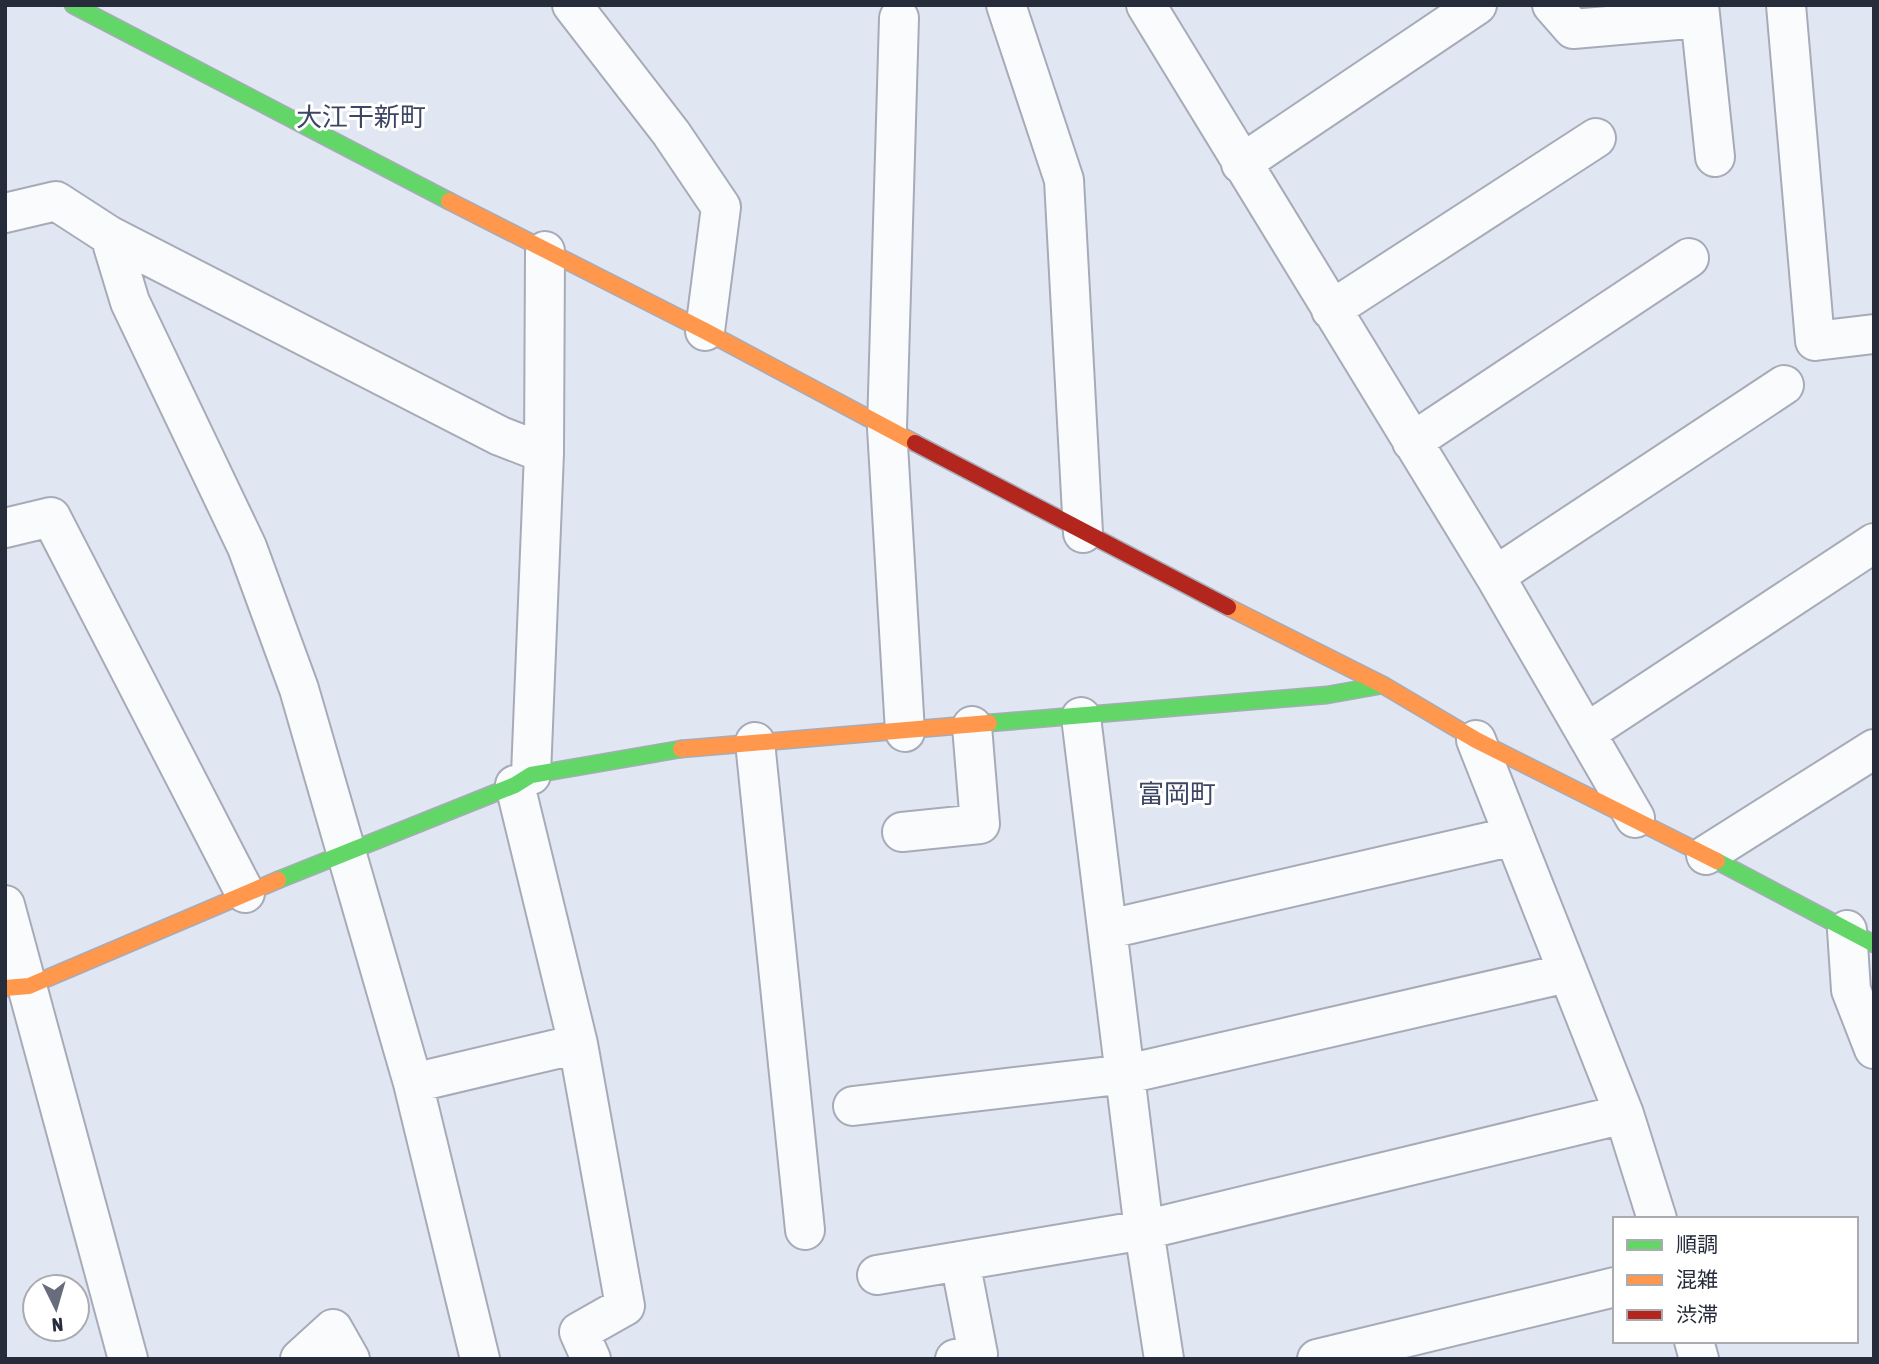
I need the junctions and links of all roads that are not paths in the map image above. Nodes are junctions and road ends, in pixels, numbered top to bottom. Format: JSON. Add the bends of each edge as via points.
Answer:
{"nodes":[{"id":1,"x":74,"y":5,"type":"edge"},
{"id":2,"x":572,"y":5,"type":"edge"},
{"id":3,"x":1006,"y":5,"type":"edge"},
{"id":4,"x":1146,"y":5,"type":"edge"},
{"id":5,"x":1477,"y":5,"type":"edge"},
{"id":6,"x":1552,"y":5,"type":"edge"},
{"id":7,"x":1786,"y":5,"type":"edge"},
{"id":8,"x":1700,"y":12,"type":"edge"},
{"id":9,"x":116,"y":14,"type":"edge"},
{"id":10,"x":899,"y":18,"type":"dead end"},
{"id":11,"x":1596,"y":138,"type":"dead end"},
{"id":12,"x":1715,"y":157,"type":"dead end"},
{"id":13,"x":1241,"y":164,"type":"junction"},
{"id":14,"x":5,"y":213,"type":"edge"},
{"id":15,"x":110,"y":236,"type":"junction"},
{"id":16,"x":545,"y":251,"type":"junction"},
{"id":17,"x":1689,"y":258,"type":"dead end"},
{"id":18,"x":1331,"y":310,"type":"junction"},
{"id":19,"x":705,"y":331,"type":"junction"},
{"id":20,"x":1874,"y":334,"type":"edge"},
{"id":21,"x":1784,"y":385,"type":"dead end"},
{"id":22,"x":887,"y":428,"type":"junction"},
{"id":23,"x":1412,"y":442,"type":"junction"},
{"id":24,"x":544,"y":453,"type":"junction"},
{"id":25,"x":5,"y":528,"type":"edge"},
{"id":26,"x":1083,"y":533,"type":"junction"},
{"id":27,"x":1874,"y":543,"type":"edge"},
{"id":28,"x":1495,"y":576,"type":"junction"},
{"id":29,"x":1383,"y":685,"type":"junction"},
{"id":30,"x":1081,"y":717,"type":"junction"},
{"id":31,"x":972,"y":726,"type":"junction"},
{"id":32,"x":905,"y":732,"type":"junction"},
{"id":33,"x":1586,"y":733,"type":"junction"},
{"id":34,"x":1476,"y":740,"type":"junction"},
{"id":35,"x":755,"y":742,"type":"junction"},
{"id":36,"x":1874,"y":749,"type":"edge"},
{"id":37,"x":523,"y":780,"type":"junction"},
{"id":38,"x":1635,"y":818,"type":"junction"},
{"id":39,"x":902,"y":832,"type":"dead end"},
{"id":40,"x":1514,"y":836,"type":"junction"},
{"id":41,"x":348,"y":850,"type":"junction"},
{"id":42,"x":1706,"y":855,"type":"junction"},
{"id":43,"x":245,"y":893,"type":"junction"},
{"id":44,"x":5,"y":905,"type":"edge"},
{"id":45,"x":1109,"y":929,"type":"junction"},
{"id":46,"x":1860,"y":937,"type":"edge"},
{"id":47,"x":1567,"y":973,"type":"junction"},
{"id":48,"x":17,"y":987,"type":"edge"},
{"id":49,"x":578,"y":1044,"type":"junction"},
{"id":50,"x":1874,"y":1049,"type":"edge"},
{"id":51,"x":1127,"y":1074,"type":"junction"},
{"id":52,"x":413,"y":1083,"type":"junction"},
{"id":53,"x":853,"y":1107,"type":"dead end"},
{"id":54,"x":1625,"y":1114,"type":"junction"},
{"id":55,"x":1656,"y":1217,"type":"edge"},
{"id":56,"x":805,"y":1230,"type":"dead end"},
{"id":57,"x":1144,"y":1230,"type":"junction"},
{"id":58,"x":960,"y":1261,"type":"junction"},
{"id":59,"x":877,"y":1275,"type":"dead end"},
{"id":60,"x":1613,"y":1287,"type":"edge"},
{"id":61,"x":128,"y":1359,"type":"edge"},
{"id":62,"x":300,"y":1359,"type":"edge"},
{"id":63,"x":350,"y":1359,"type":"edge"},
{"id":64,"x":480,"y":1359,"type":"edge"},
{"id":65,"x":591,"y":1359,"type":"edge"},
{"id":66,"x":955,"y":1359,"type":"edge"},
{"id":67,"x":1164,"y":1359,"type":"edge"},
{"id":68,"x":1317,"y":1359,"type":"edge"}],
"edges":[{"from":1,"to":9,"type":"street"},
{"from":2,"to":19,"type":"street","via":[[721,207]]},
{"from":3,"to":26,"type":"street","via":[[1064,180]]},
{"from":4,"to":13,"type":"street"},
{"from":5,"to":13,"type":"street"},
{"from":6,"to":8,"type":"street","via":[[1573,29]]},
{"from":7,"to":20,"type":"street","via":[[1815,341]]},
{"from":8,"to":12,"type":"street"},
{"from":9,"to":16,"type":"street"},
{"from":10,"to":22,"type":"street"},
{"from":11,"to":18,"type":"street"},
{"from":13,"to":18,"type":"street"},
{"from":14,"to":15,"type":"street","via":[[55,201]]},
{"from":15,"to":24,"type":"street","via":[[500,436]]},
{"from":15,"to":41,"type":"street","via":[[130,302],[247,547],[299,688]]},
{"from":16,"to":19,"type":"street"},
{"from":16,"to":24,"type":"street"},
{"from":17,"to":23,"type":"street"},
{"from":18,"to":23,"type":"street"},
{"from":19,"to":22,"type":"street"},
{"from":21,"to":28,"type":"street"},
{"from":22,"to":26,"type":"street"},
{"from":22,"to":32,"type":"street"},
{"from":23,"to":28,"type":"street"},
{"from":24,"to":37,"type":"street"},
{"from":25,"to":43,"type":"street","via":[[51,517]]},
{"from":26,"to":29,"type":"street"},
{"from":27,"to":33,"type":"street"},
{"from":28,"to":33,"type":"street"},
{"from":29,"to":30,"type":"street","via":[[1327,695]]},
{"from":29,"to":34,"type":"street"},
{"from":30,"to":31,"type":"street"},
{"from":30,"to":45,"type":"street"},
{"from":31,"to":32,"type":"street"},
{"from":31,"to":39,"type":"street","via":[[980,824]]},
{"from":32,"to":35,"type":"street"},
{"from":33,"to":38,"type":"street"},
{"from":34,"to":38,"type":"street"},
{"from":34,"to":40,"type":"street"},
{"from":35,"to":37,"type":"street","via":[[692,747]]},
{"from":35,"to":56,"type":"street"},
{"from":36,"to":42,"type":"street"},
{"from":37,"to":41,"type":"street"},
{"from":37,"to":49,"type":"street"},
{"from":38,"to":42,"type":"street"},
{"from":40,"to":45,"type":"street"},
{"from":40,"to":47,"type":"street"},
{"from":41,"to":43,"type":"street"},
{"from":41,"to":52,"type":"street"},
{"from":42,"to":46,"type":"street"},
{"from":43,"to":48,"type":"street"},
{"from":44,"to":48,"type":"street"},
{"from":45,"to":51,"type":"street"},
{"from":46,"to":50,"type":"street","via":[[1851,990]]},
{"from":47,"to":51,"type":"street"},
{"from":47,"to":54,"type":"street"},
{"from":48,"to":61,"type":"street"},
{"from":49,"to":52,"type":"street"},
{"from":49,"to":65,"type":"street","via":[[625,1306],[579,1332]]},
{"from":51,"to":53,"type":"street"},
{"from":51,"to":57,"type":"street"},
{"from":52,"to":64,"type":"street"},
{"from":54,"to":55,"type":"street"},
{"from":54,"to":57,"type":"street"},
{"from":57,"to":58,"type":"street"},
{"from":57,"to":67,"type":"street"},
{"from":58,"to":59,"type":"street"},
{"from":58,"to":66,"type":"street","via":[[978,1354]]},
{"from":60,"to":68,"type":"street"},
{"from":62,"to":63,"type":"street","via":[[333,1329]]}]}
